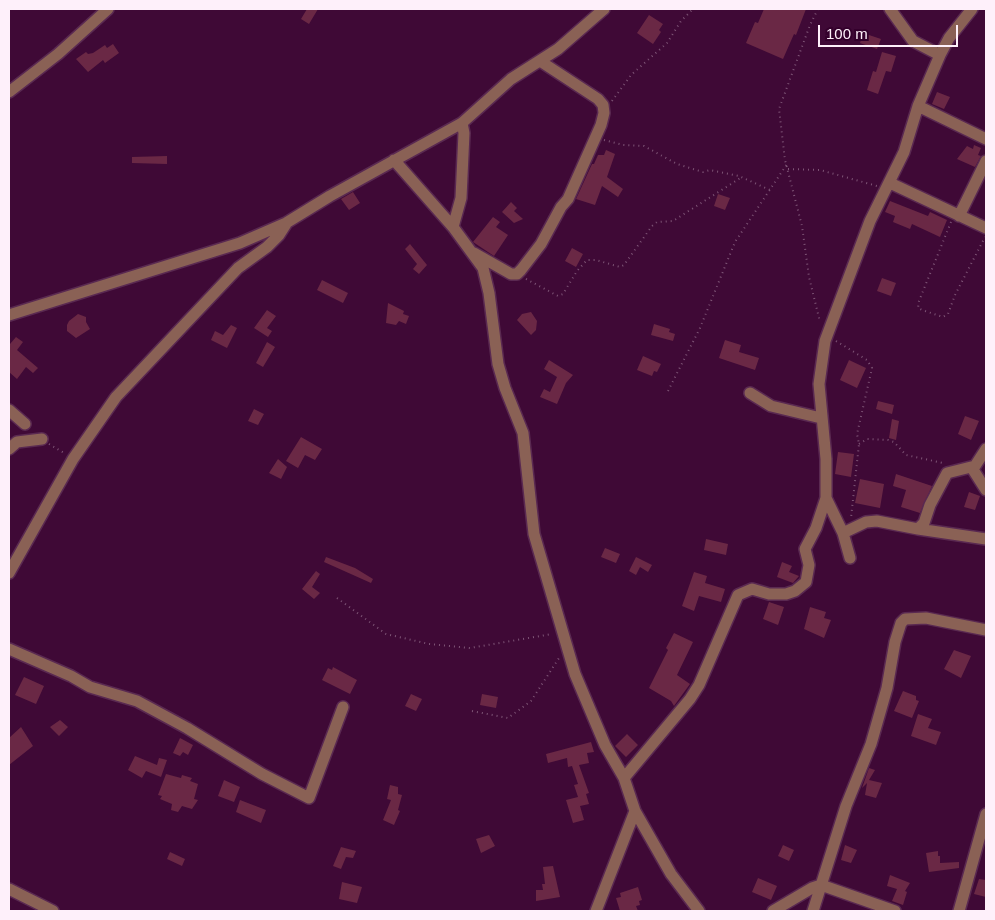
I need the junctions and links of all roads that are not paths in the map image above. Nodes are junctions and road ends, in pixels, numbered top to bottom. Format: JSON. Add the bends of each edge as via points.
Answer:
{"nodes":[{"id":1,"x":108,"y":9,"type":"edge"},
{"id":2,"x":604,"y":9,"type":"edge"},
{"id":3,"x":890,"y":9,"type":"edge"},
{"id":4,"x":972,"y":9,"type":"edge"},
{"id":5,"x":940,"y":55,"type":"junction"},
{"id":6,"x":540,"y":61,"type":"junction"},
{"id":7,"x":9,"y":92,"type":"edge"},
{"id":8,"x":918,"y":106,"type":"junction"},
{"id":9,"x":462,"y":123,"type":"junction"},
{"id":10,"x":986,"y":140,"type":"edge"},
{"id":11,"x":394,"y":160,"type":"junction"},
{"id":12,"x":986,"y":161,"type":"edge"},
{"id":13,"x":888,"y":187,"type":"junction"},
{"id":14,"x":957,"y":215,"type":"junction"},
{"id":15,"x":286,"y":223,"type":"junction"},
{"id":16,"x":454,"y":227,"type":"junction"},
{"id":17,"x":986,"y":228,"type":"edge"},
{"id":18,"x":472,"y":253,"type":"junction"},
{"id":19,"x":9,"y":315,"type":"edge"},
{"id":20,"x":750,"y":393,"type":"dead end"},
{"id":21,"x":9,"y":410,"type":"edge"},
{"id":22,"x":821,"y":418,"type":"junction"},
{"id":23,"x":25,"y":424,"type":"dead end"},
{"id":24,"x":42,"y":439,"type":"dead end"},
{"id":25,"x":9,"y":449,"type":"edge"},
{"id":26,"x":986,"y":449,"type":"edge"},
{"id":27,"x":972,"y":468,"type":"junction"},
{"id":28,"x":986,"y":490,"type":"edge"},
{"id":29,"x":826,"y":498,"type":"junction"},
{"id":30,"x":918,"y":529,"type":"junction"},
{"id":31,"x":847,"y":530,"type":"junction"},
{"id":32,"x":986,"y":539,"type":"edge"},
{"id":33,"x":850,"y":558,"type":"dead end"},
{"id":34,"x":9,"y":573,"type":"edge"},
{"id":35,"x":986,"y":630,"type":"edge"},
{"id":36,"x":9,"y":649,"type":"edge"},
{"id":37,"x":343,"y":707,"type":"dead end"},
{"id":38,"x":624,"y":778,"type":"junction"},
{"id":39,"x":635,"y":811,"type":"junction"},
{"id":40,"x":986,"y":814,"type":"edge"},
{"id":41,"x":821,"y":885,"type":"junction"},
{"id":42,"x":9,"y":889,"type":"edge"},
{"id":43,"x":53,"y":911,"type":"edge"},
{"id":44,"x":596,"y":911,"type":"edge"},
{"id":45,"x":700,"y":911,"type":"edge"},
{"id":46,"x":773,"y":911,"type":"edge"},
{"id":47,"x":813,"y":911,"type":"edge"},
{"id":48,"x":895,"y":911,"type":"edge"},
{"id":49,"x":959,"y":911,"type":"edge"}],
"edges":[{"from":1,"to":7,"type":"street"},
{"from":2,"to":6,"type":"street"},
{"from":3,"to":5,"type":"street","via":[[913,41]]},
{"from":4,"to":5,"type":"street","via":[[952,33]]},
{"from":5,"to":8,"type":"street"},
{"from":6,"to":9,"type":"street","via":[[511,79]]},
{"from":6,"to":18,"type":"street","via":[[598,99],[604,113],[568,198],[552,220],[541,244],[517,274],[511,274]]},
{"from":8,"to":10,"type":"street"},
{"from":8,"to":13,"type":"street","via":[[904,152]]},
{"from":9,"to":11,"type":"street"},
{"from":9,"to":16,"type":"street","via":[[460,198]]},
{"from":11,"to":15,"type":"street"},
{"from":11,"to":16,"type":"street"},
{"from":12,"to":14,"type":"street"},
{"from":13,"to":14,"type":"street"},
{"from":13,"to":22,"type":"street","via":[[870,221],[827,336],[821,362]]},
{"from":14,"to":17,"type":"street"},
{"from":15,"to":19,"type":"street","via":[[222,249]]},
{"from":15,"to":34,"type":"street","via":[[268,247],[238,268],[116,397],[73,459]]},
{"from":16,"to":18,"type":"street"},
{"from":18,"to":38,"type":"street","via":[[486,278],[498,364],[523,433],[534,534],[591,714]]},
{"from":20,"to":22,"type":"street","via":[[771,406]]},
{"from":21,"to":23,"type":"street"},
{"from":22,"to":29,"type":"street"},
{"from":24,"to":25,"type":"street","via":[[17,442]]},
{"from":26,"to":27,"type":"street"},
{"from":27,"to":28,"type":"street"},
{"from":27,"to":30,"type":"street","via":[[947,473],[924,523]]},
{"from":29,"to":31,"type":"street"},
{"from":29,"to":38,"type":"street","via":[[805,550],[809,565],[806,582],[786,594],[752,589],[738,595],[699,685]]},
{"from":30,"to":31,"type":"street","via":[[877,521]]},
{"from":30,"to":32,"type":"street"},
{"from":31,"to":33,"type":"street"},
{"from":35,"to":41,"type":"street","via":[[926,618],[905,619],[901,623],[871,744],[846,806]]},
{"from":36,"to":37,"type":"street","via":[[90,687],[137,701],[309,798]]},
{"from":38,"to":39,"type":"street"},
{"from":39,"to":44,"type":"street"},
{"from":39,"to":45,"type":"street","via":[[671,874]]},
{"from":40,"to":49,"type":"street"},
{"from":41,"to":46,"type":"street"},
{"from":41,"to":47,"type":"street"},
{"from":41,"to":48,"type":"street"},
{"from":42,"to":43,"type":"street"}]}
